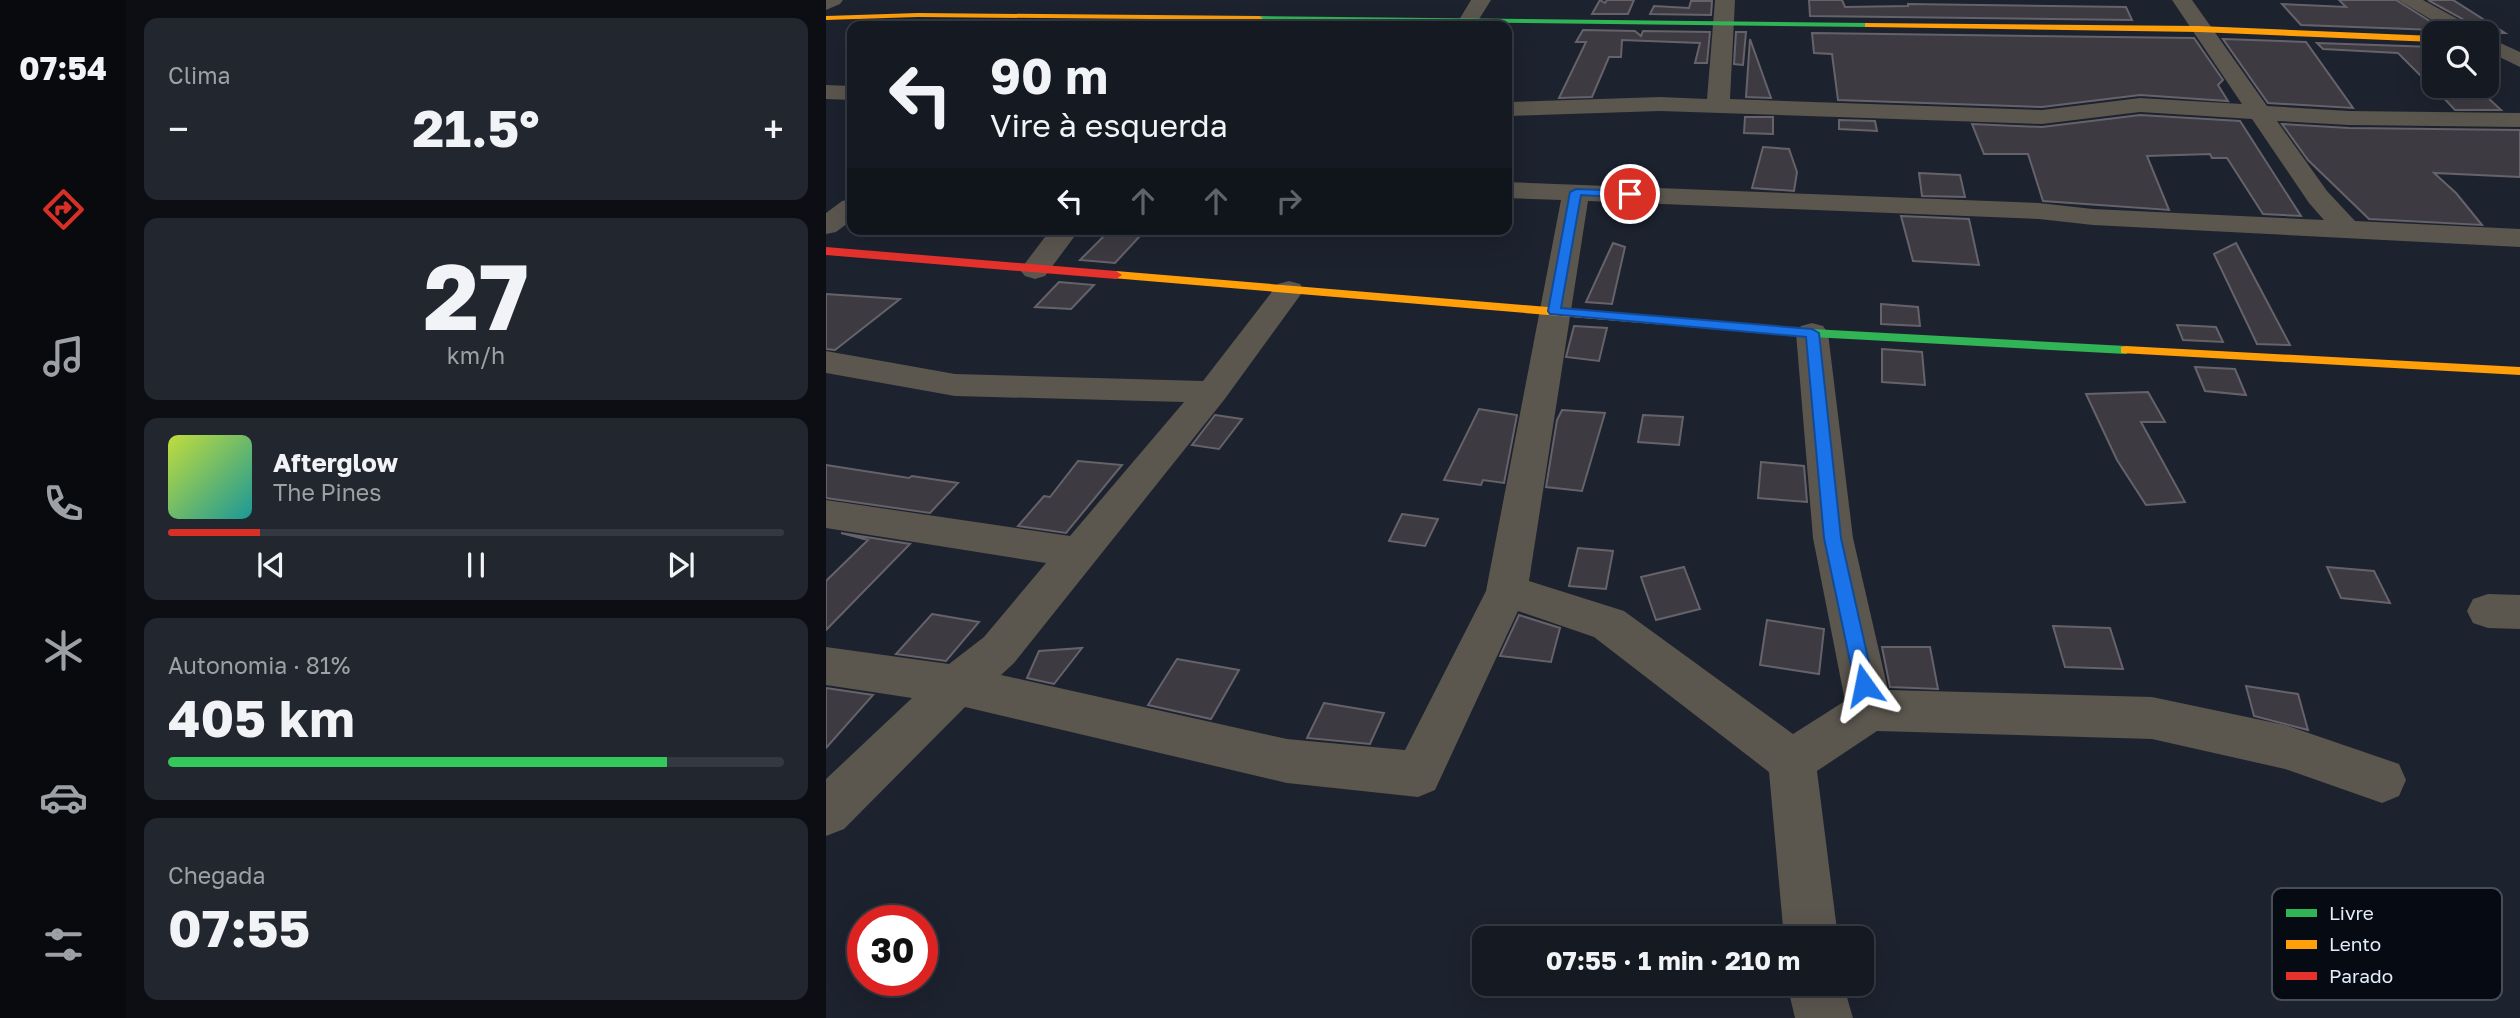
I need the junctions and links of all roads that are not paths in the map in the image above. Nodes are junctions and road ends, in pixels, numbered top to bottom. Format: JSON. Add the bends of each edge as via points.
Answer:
{"nodes":[{"id":1,"x":833,"y":0,"type":"edge"},
{"id":2,"x":1481,"y":0,"type":"edge"},
{"id":3,"x":1725,"y":0,"type":"edge"},
{"id":4,"x":2182,"y":0,"type":"edge"},
{"id":5,"x":2408,"y":0,"type":"edge"},
{"id":6,"x":826,"y":4,"type":"edge"},
{"id":7,"x":826,"y":18,"type":"edge"},
{"id":8,"x":1469,"y":20,"type":"junction"},
{"id":9,"x":1078,"y":21,"type":"edge"},
{"id":10,"x":1449,"y":21,"type":"edge"},
{"id":11,"x":2447,"y":21,"type":"edge"},
{"id":12,"x":1724,"y":23,"type":"junction"},
{"id":13,"x":2199,"y":29,"type":"junction"},
{"id":14,"x":2422,"y":38,"type":"edge"},
{"id":15,"x":2499,"y":42,"type":"edge"},
{"id":16,"x":2520,"y":43,"type":"edge"},
{"id":17,"x":2499,"y":49,"type":"edge"},
{"id":18,"x":2520,"y":60,"type":"edge"},
{"id":19,"x":826,"y":92,"type":"edge"},
{"id":20,"x":847,"y":93,"type":"edge"},
{"id":21,"x":1718,"y":106,"type":"junction"},
{"id":22,"x":1512,"y":109,"type":"edge"},
{"id":23,"x":2258,"y":112,"type":"junction"},
{"id":24,"x":2520,"y":120,"type":"edge"},
{"id":25,"x":1512,"y":190,"type":"edge"},
{"id":26,"x":1576,"y":192,"type":"junction"},
{"id":27,"x":847,"y":211,"type":"edge"},
{"id":28,"x":826,"y":226,"type":"edge"},
{"id":29,"x":2346,"y":228,"type":"junction"},
{"id":30,"x":1061,"y":235,"type":"edge"},
{"id":31,"x":2520,"y":238,"type":"edge"},
{"id":32,"x":826,"y":251,"type":"edge"},
{"id":33,"x":1035,"y":270,"type":"junction"},
{"id":34,"x":1289,"y":290,"type":"junction"},
{"id":35,"x":1554,"y":311,"type":"junction"},
{"id":36,"x":1812,"y":333,"type":"junction"},
{"id":37,"x":826,"y":362,"type":"edge"},
{"id":38,"x":2520,"y":371,"type":"edge"},
{"id":39,"x":1213,"y":393,"type":"junction"},
{"id":40,"x":826,"y":514,"type":"edge"},
{"id":41,"x":1079,"y":553,"type":"junction"},
{"id":42,"x":1507,"y":591,"type":"junction"},
{"id":43,"x":826,"y":666,"type":"edge"},
{"id":44,"x":957,"y":685,"type":"junction"},
{"id":45,"x":1870,"y":710,"type":"junction"},
{"id":46,"x":1793,"y":761,"type":"junction"},
{"id":47,"x":2382,"y":780,"type":"dead end"},
{"id":48,"x":826,"y":812,"type":"edge"},
{"id":49,"x":1810,"y":926,"type":"edge"},
{"id":50,"x":1818,"y":996,"type":"edge"},
{"id":51,"x":1824,"y":1018,"type":"edge"}],
"edges":[{"from":1,"to":6,"type":"street"},
{"from":2,"to":8,"type":"street"},
{"from":3,"to":12,"type":"street"},
{"from":4,"to":13,"type":"street"},
{"from":5,"to":11,"type":"street"},
{"from":7,"to":9,"type":"street","via":[[918,15]]},
{"from":8,"to":10,"type":"street"},
{"from":8,"to":12,"type":"street"},
{"from":12,"to":13,"type":"street"},
{"from":12,"to":21,"type":"street"},
{"from":13,"to":14,"type":"street"},
{"from":13,"to":23,"type":"street"},
{"from":15,"to":16,"type":"street"},
{"from":17,"to":18,"type":"street"},
{"from":19,"to":20,"type":"street"},
{"from":21,"to":22,"type":"street"},
{"from":21,"to":23,"type":"street","via":[[2042,117],[2140,105]]},
{"from":23,"to":24,"type":"street"},
{"from":23,"to":29,"type":"street","via":[[2318,197]]},
{"from":25,"to":26,"type":"street"},
{"from":26,"to":29,"type":"street"},
{"from":26,"to":35,"type":"street"},
{"from":27,"to":28,"type":"street"},
{"from":29,"to":31,"type":"street"},
{"from":30,"to":33,"type":"street"},
{"from":32,"to":33,"type":"street"},
{"from":33,"to":34,"type":"street"},
{"from":34,"to":35,"type":"street"},
{"from":34,"to":39,"type":"street"},
{"from":35,"to":36,"type":"street"},
{"from":35,"to":42,"type":"street"},
{"from":36,"to":38,"type":"street"},
{"from":36,"to":45,"type":"street","via":[[1833,538]]},
{"from":37,"to":39,"type":"street","via":[[955,385]]},
{"from":39,"to":41,"type":"street"},
{"from":40,"to":41,"type":"street"},
{"from":41,"to":44,"type":"street","via":[[999,650]]},
{"from":42,"to":44,"type":"street","via":[[1418,774],[1287,761]]},
{"from":42,"to":46,"type":"street","via":[[1609,624]]},
{"from":43,"to":44,"type":"street"},
{"from":44,"to":48,"type":"street"},
{"from":45,"to":46,"type":"street"},
{"from":45,"to":47,"type":"street","via":[[2152,718],[2286,747]]},
{"from":46,"to":49,"type":"street"},
{"from":50,"to":51,"type":"street"}]}
